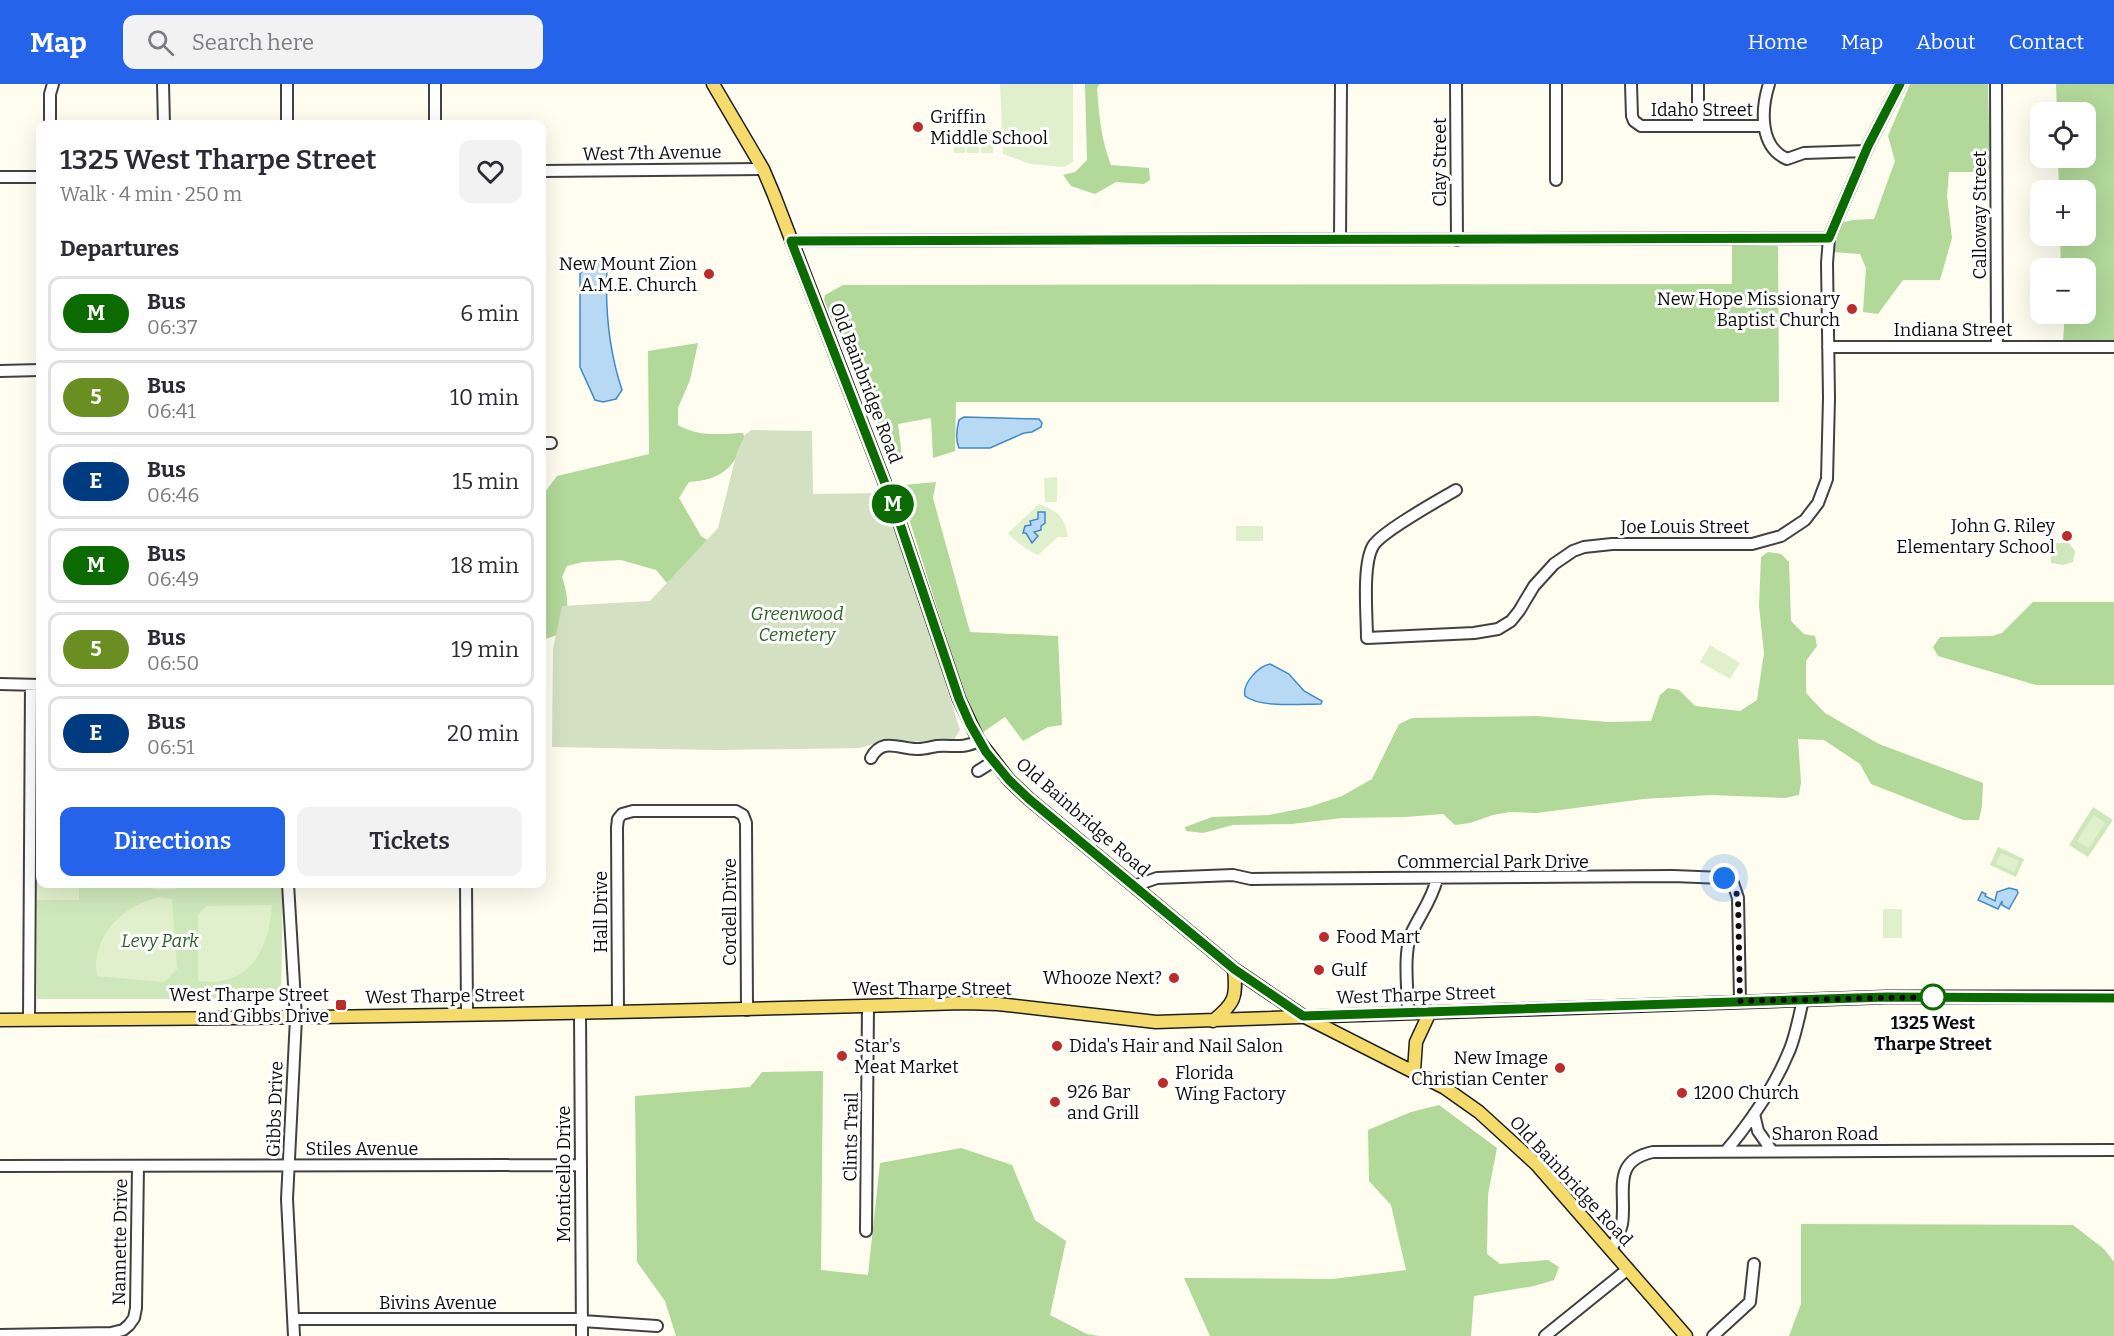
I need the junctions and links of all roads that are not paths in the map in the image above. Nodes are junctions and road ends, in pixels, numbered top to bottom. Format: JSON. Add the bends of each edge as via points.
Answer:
{"nodes":[{"id":1,"x":163,"y":84,"type":"edge"},
{"id":2,"x":287,"y":84,"type":"edge"},
{"id":3,"x":435,"y":84,"type":"edge"},
{"id":4,"x":713,"y":84,"type":"edge"},
{"id":5,"x":1341,"y":84,"type":"edge"},
{"id":6,"x":1456,"y":84,"type":"edge"},
{"id":7,"x":1556,"y":84,"type":"edge"},
{"id":8,"x":1631,"y":84,"type":"edge"},
{"id":9,"x":1698,"y":84,"type":"edge"},
{"id":10,"x":1769,"y":84,"type":"edge"},
{"id":11,"x":1900,"y":84,"type":"edge"},
{"id":12,"x":1996,"y":84,"type":"edge"},
{"id":13,"x":52,"y":85,"type":"edge"},
{"id":14,"x":50,"y":120,"type":"edge"},
{"id":15,"x":164,"y":120,"type":"edge"},
{"id":16,"x":287,"y":120,"type":"edge"},
{"id":17,"x":435,"y":120,"type":"edge"},
{"id":18,"x":1698,"y":126,"type":"junction"},
{"id":19,"x":1764,"y":126,"type":"junction"},
{"id":20,"x":1866,"y":151,"type":"junction"},
{"id":21,"x":763,"y":169,"type":"junction"},
{"id":22,"x":546,"y":171,"type":"edge"},
{"id":23,"x":0,"y":177,"type":"edge"},
{"id":24,"x":36,"y":177,"type":"edge"},
{"id":25,"x":1556,"y":180,"type":"dead end"},
{"id":26,"x":1829,"y":238,"type":"junction"},
{"id":27,"x":1341,"y":239,"type":"junction"},
{"id":28,"x":1457,"y":240,"type":"junction"},
{"id":29,"x":791,"y":241,"type":"junction"},
{"id":30,"x":1828,"y":346,"type":"junction"},
{"id":31,"x":1997,"y":347,"type":"junction"},
{"id":32,"x":2114,"y":347,"type":"edge"},
{"id":33,"x":36,"y":370,"type":"edge"},
{"id":34,"x":0,"y":371,"type":"edge"},
{"id":35,"x":1456,"y":490,"type":"dead end"},
{"id":36,"x":0,"y":684,"type":"edge"},
{"id":37,"x":36,"y":685,"type":"edge"},
{"id":38,"x":979,"y":741,"type":"junction"},
{"id":39,"x":871,"y":758,"type":"dead end"},
{"id":40,"x":994,"y":761,"type":"junction"},
{"id":41,"x":978,"y":771,"type":"dead end"},
{"id":42,"x":743,"y":815,"type":"joint"},
{"id":43,"x":1437,"y":879,"type":"junction"},
{"id":44,"x":1134,"y":886,"type":"junction"},
{"id":45,"x":288,"y":888,"type":"edge"},
{"id":46,"x":466,"y":888,"type":"edge"},
{"id":47,"x":1234,"y":969,"type":"junction"},
{"id":48,"x":2114,"y":998,"type":"edge"},
{"id":49,"x":1803,"y":1000,"type":"junction"},
{"id":50,"x":1740,"y":1001,"type":"junction"},
{"id":51,"x":868,"y":1006,"type":"junction"},
{"id":52,"x":747,"y":1010,"type":"junction"},
{"id":53,"x":618,"y":1011,"type":"junction"},
{"id":54,"x":580,"y":1012,"type":"junction"},
{"id":55,"x":1430,"y":1012,"type":"junction"},
{"id":56,"x":467,"y":1013,"type":"junction"},
{"id":57,"x":1408,"y":1013,"type":"junction"},
{"id":58,"x":1303,"y":1016,"type":"junction"},
{"id":59,"x":296,"y":1018,"type":"junction"},
{"id":60,"x":0,"y":1020,"type":"edge"},
{"id":61,"x":29,"y":1020,"type":"junction"},
{"id":62,"x":1213,"y":1021,"type":"junction"},
{"id":63,"x":1414,"y":1071,"type":"junction"},
{"id":64,"x":1754,"y":1114,"type":"junction"},
{"id":65,"x":2114,"y":1150,"type":"edge"},
{"id":66,"x":1726,"y":1151,"type":"junction"},
{"id":67,"x":1772,"y":1151,"type":"junction"},
{"id":68,"x":290,"y":1165,"type":"junction"},
{"id":69,"x":581,"y":1165,"type":"junction"},
{"id":70,"x":0,"y":1166,"type":"edge"},
{"id":71,"x":138,"y":1166,"type":"junction"},
{"id":72,"x":866,"y":1232,"type":"dead end"},
{"id":73,"x":1611,"y":1250,"type":"junction"},
{"id":74,"x":1754,"y":1264,"type":"dead end"},
{"id":75,"x":1628,"y":1269,"type":"junction"},
{"id":76,"x":294,"y":1319,"type":"junction"},
{"id":77,"x":582,"y":1320,"type":"junction"},
{"id":78,"x":657,"y":1326,"type":"dead end"},
{"id":79,"x":0,"y":1335,"type":"edge"},
{"id":80,"x":294,"y":1336,"type":"edge"},
{"id":81,"x":582,"y":1336,"type":"edge"},
{"id":82,"x":1545,"y":1336,"type":"edge"},
{"id":83,"x":1686,"y":1336,"type":"edge"},
{"id":84,"x":1713,"y":1336,"type":"edge"}],
"edges":[{"from":1,"to":15,"type":"street"},
{"from":2,"to":16,"type":"street"},
{"from":3,"to":17,"type":"street"},
{"from":4,"to":21,"type":"main road","name":"Old Bainbridge Road"},
{"from":5,"to":27,"type":"street"},
{"from":6,"to":28,"type":"street","name":"Clay Street"},
{"from":7,"to":25,"type":"street"},
{"from":8,"to":18,"type":"street","name":"Idaho Street","via":[[1634,121],[1641,126]]},
{"from":9,"to":18,"type":"street"},
{"from":10,"to":19,"type":"street","name":"Idaho Street"},
{"from":11,"to":20,"type":"street","name":"Joe Louis Street"},
{"from":12,"to":31,"type":"street","name":"Calloway Street"},
{"from":13,"to":14,"type":"street"},
{"from":18,"to":19,"type":"street","name":"Idaho Street"},
{"from":19,"to":20,"type":"street","via":[[1768,143],[1787,159],[1804,153]]},
{"from":20,"to":26,"type":"street","name":"Joe Louis Street"},
{"from":21,"to":22,"type":"street","name":"West 7th Avenue"},
{"from":21,"to":29,"type":"main road","name":"Old Bainbridge Road"},
{"from":23,"to":24,"type":"street"},
{"from":26,"to":28,"type":"street"},
{"from":26,"to":30,"type":"street","name":"Joe Louis Street"},
{"from":27,"to":28,"type":"street"},
{"from":27,"to":29,"type":"street"},
{"from":29,"to":38,"type":"main road","name":"Old Bainbridge Road","via":[[896,512],[959,699]]},
{"from":30,"to":31,"type":"street","name":"Indiana Street"},
{"from":30,"to":35,"type":"street","name":"Joe Louis Street","via":[[1827,479],[1811,513],[1789,533],[1752,544],[1584,547],[1554,564],[1533,586],[1511,621],[1498,629],[1367,638],[1367,566],[1373,546],[1386,533]]},
{"from":31,"to":32,"type":"street","name":"Indiana Street"},
{"from":33,"to":34,"type":"street"},
{"from":36,"to":37,"type":"street"},
{"from":37,"to":61,"type":"street"},
{"from":38,"to":39,"type":"street","via":[[960,748],[936,746],[916,750],[892,744],[875,751]]},
{"from":38,"to":40,"type":"main road","name":"Old Bainbridge Road"},
{"from":40,"to":41,"type":"street"},
{"from":40,"to":44,"type":"main road","name":"Old Bainbridge Road","via":[[1029,799]]},
{"from":42,"to":52,"type":"street","name":"Cordell Drive"},
{"from":42,"to":53,"type":"street","name":"Hall Drive","via":[[736,811],[633,811],[618,819]]},
{"from":43,"to":44,"type":"street","name":"Commercial Park Drive","via":[[1251,879],[1233,875],[1157,878]]},
{"from":43,"to":50,"type":"street","name":"Commercial Park Drive","via":[[1673,876],[1729,880],[1738,898]]},
{"from":43,"to":57,"type":"street","via":[[1433,896],[1410,936]]},
{"from":44,"to":47,"type":"main road","name":"Old Bainbridge Road"},
{"from":45,"to":59,"type":"street","name":"Gibbs Drive"},
{"from":46,"to":56,"type":"street"},
{"from":47,"to":58,"type":"main road","name":"Old Bainbridge Road"},
{"from":47,"to":62,"type":"main road","via":[[1235,994],[1229,1007]]},
{"from":48,"to":49,"type":"main road","name":"West Tharpe Street"},
{"from":49,"to":50,"type":"main road","name":"West Tharpe Street"},
{"from":49,"to":64,"type":"street","via":[[1791,1047]]},
{"from":50,"to":55,"type":"main road","name":"West Tharpe Street"},
{"from":51,"to":52,"type":"main road","name":"West Tharpe Street"},
{"from":51,"to":62,"type":"main road","name":"West Tharpe Street","via":[[998,1004],[1124,1020]]},
{"from":51,"to":72,"type":"street","name":"Clints Trail"},
{"from":52,"to":53,"type":"main road","name":"West Tharpe Street"},
{"from":53,"to":54,"type":"main road","name":"West Tharpe Street"},
{"from":54,"to":56,"type":"main road","name":"West Tharpe Street"},
{"from":54,"to":69,"type":"street","name":"Monticello Drive"},
{"from":55,"to":57,"type":"main road","name":"West Tharpe Street"},
{"from":55,"to":63,"type":"main road","via":[[1416,1042]]},
{"from":56,"to":59,"type":"main road","name":"West Tharpe Street"},
{"from":57,"to":58,"type":"main road","name":"West Tharpe Street"},
{"from":58,"to":62,"type":"main road","name":"West Tharpe Street"},
{"from":58,"to":63,"type":"main road","name":"Old Bainbridge Road"},
{"from":59,"to":61,"type":"main road","name":"West Tharpe Street"},
{"from":59,"to":68,"type":"street","name":"Gibbs Drive"},
{"from":60,"to":61,"type":"main road","name":"West Tharpe Street"},
{"from":63,"to":73,"type":"main road","name":"Old Bainbridge Road","via":[[1471,1106],[1510,1138]]},
{"from":64,"to":66,"type":"street"},
{"from":64,"to":67,"type":"street","via":[[1758,1131]]},
{"from":65,"to":67,"type":"street","name":"Sharon Road"},
{"from":66,"to":67,"type":"street","name":"Sharon Road"},
{"from":66,"to":73,"type":"street","name":"Sharon Road","via":[[1653,1152],[1632,1161],[1623,1177],[1622,1224]]},
{"from":68,"to":69,"type":"street","name":"Stiles Avenue"},
{"from":68,"to":71,"type":"street","name":"Stiles Avenue"},
{"from":68,"to":76,"type":"street","name":"Gibbs Drive","via":[[288,1228]]},
{"from":69,"to":77,"type":"street","name":"Monticello Drive"},
{"from":70,"to":71,"type":"street","name":"Stiles Avenue"},
{"from":71,"to":79,"type":"street","name":"Nannette Drive","via":[[134,1318],[123,1330],[111,1333]]},
{"from":73,"to":75,"type":"main road","name":"Old Bainbridge Road"},
{"from":74,"to":84,"type":"street","via":[[1750,1302]]},
{"from":75,"to":82,"type":"street"},
{"from":75,"to":83,"type":"main road","name":"Old Bainbridge Road"},
{"from":76,"to":77,"type":"street","name":"Bivins Avenue"},
{"from":76,"to":80,"type":"street","name":"Gibbs Drive"},
{"from":77,"to":78,"type":"street","name":"Bivins Avenue"},
{"from":77,"to":81,"type":"street","name":"Monticello Drive"}]}
